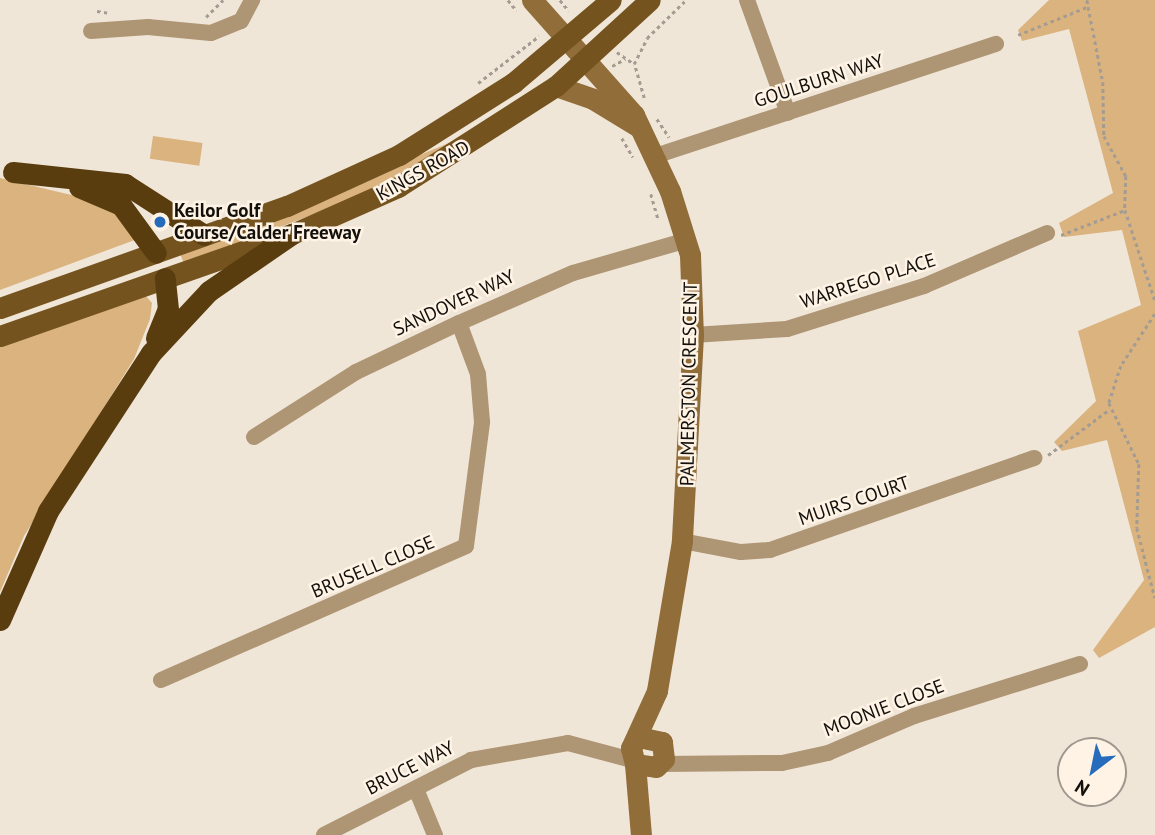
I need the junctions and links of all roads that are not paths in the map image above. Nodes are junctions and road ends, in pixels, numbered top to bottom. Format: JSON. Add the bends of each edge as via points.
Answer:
{"nodes":[{"id":1,"x":252,"y":0,"type":"edge"},
{"id":2,"x":532,"y":0,"type":"edge"},
{"id":3,"x":611,"y":0,"type":"edge"},
{"id":4,"x":650,"y":0,"type":"edge"},
{"id":5,"x":747,"y":0,"type":"edge"},
{"id":6,"x":565,"y":26,"type":"junction"},
{"id":7,"x":91,"y":31,"type":"dead end"},
{"id":8,"x":996,"y":44,"type":"dead end"},
{"id":9,"x":595,"y":66,"type":"junction"},
{"id":10,"x":556,"y":86,"type":"junction"},
{"id":11,"x":788,"y":113,"type":"junction"},
{"id":12,"x":648,"y":122,"type":"junction"},
{"id":13,"x":654,"y":155,"type":"junction"},
{"id":14,"x":6,"y":170,"type":"edge"},
{"id":15,"x":1047,"y":233,"type":"road end"},
{"id":16,"x":292,"y":234,"type":"junction"},
{"id":17,"x":204,"y":235,"type":"junction"},
{"id":18,"x":677,"y":243,"type":"junction"},
{"id":19,"x":156,"y":253,"type":"junction"},
{"id":20,"x":165,"y":278,"type":"junction"},
{"id":21,"x":0,"y":308,"type":"edge"},
{"id":22,"x":459,"y":323,"type":"junction"},
{"id":23,"x":693,"y":335,"type":"junction"},
{"id":24,"x":0,"y":336,"type":"edge"},
{"id":25,"x":150,"y":353,"type":"junction"},
{"id":26,"x":254,"y":437,"type":"dead end"},
{"id":27,"x":1034,"y":458,"type":"road end"},
{"id":28,"x":682,"y":541,"type":"junction"},
{"id":29,"x":0,"y":620,"type":"edge"},
{"id":30,"x":1080,"y":664,"type":"dead end"},
{"id":31,"x":161,"y":680,"type":"dead end"},
{"id":32,"x":648,"y":751,"type":"junction"},
{"id":33,"x":416,"y":789,"type":"junction"},
{"id":34,"x":641,"y":827,"type":"edge"},
{"id":35,"x":324,"y":835,"type":"edge"},
{"id":36,"x":435,"y":835,"type":"edge"}],
"edges":[{"from":1,"to":7,"type":"street","via":[[241,21],[211,33],[148,27]]},
{"from":2,"to":6,"type":"street","name":"PALMERSTON CRESCENT"},
{"from":3,"to":6,"type":"main road","name":"KINGS ROAD"},
{"from":4,"to":9,"type":"main road","name":"KINGS ROAD"},
{"from":5,"to":11,"type":"street"},
{"from":6,"to":9,"type":"street","name":"PALMERSTON CRESCENT"},
{"from":6,"to":17,"type":"main road","name":"KINGS ROAD","via":[[412,149],[335,186]]},
{"from":8,"to":11,"type":"street","name":"GOULBURN WAY"},
{"from":9,"to":10,"type":"main road","name":"KINGS ROAD"},
{"from":9,"to":12,"type":"street","name":"PALMERSTON CRESCENT"},
{"from":10,"to":12,"type":"street"},
{"from":10,"to":16,"type":"main road","name":"KINGS ROAD","via":[[418,176]]},
{"from":11,"to":13,"type":"street","name":"GOULBURN WAY"},
{"from":12,"to":13,"type":"street","name":"PALMERSTON CRESCENT"},
{"from":13,"to":18,"type":"street","name":"PALMERSTON CRESCENT"},
{"from":14,"to":17,"type":"highway","via":[[125,184]]},
{"from":14,"to":19,"type":"highway","via":[[113,200],[146,232]]},
{"from":15,"to":23,"type":"street","name":"WARREGO PLACE","via":[[924,286],[787,329]]},
{"from":16,"to":20,"type":"main road","name":"KINGS ROAD"},
{"from":16,"to":25,"type":"highway","via":[[209,291]]},
{"from":17,"to":19,"type":"main road","name":"KINGS ROAD"},
{"from":18,"to":22,"type":"street","name":"SANDOVER WAY","via":[[573,273]]},
{"from":18,"to":23,"type":"street","name":"PALMERSTON CRESCENT"},
{"from":19,"to":20,"type":"main road"},
{"from":19,"to":21,"type":"main road","name":"KINGS ROAD"},
{"from":20,"to":24,"type":"main road","name":"KINGS ROAD"},
{"from":20,"to":25,"type":"highway","via":[[168,309]]},
{"from":22,"to":26,"type":"street","name":"SANDOVER WAY","via":[[356,372]]},
{"from":22,"to":31,"type":"street","name":"BRUSELL CLOSE","via":[[478,373],[482,422],[466,546]]},
{"from":23,"to":28,"type":"street","name":"PALMERSTON CRESCENT"},
{"from":25,"to":29,"type":"highway","via":[[48,511]]},
{"from":27,"to":28,"type":"street","name":"MUIRS COURT","via":[[770,550],[741,552]]},
{"from":28,"to":32,"type":"street","name":"PALMERSTON CRESCENT"},
{"from":30,"to":32,"type":"street","name":"MOONIE CLOSE","via":[[914,716],[828,753],[782,763],[698,759]]},
{"from":32,"to":33,"type":"street","name":"BRUCE WAY","via":[[533,746],[471,760]]},
{"from":32,"to":34,"type":"street","name":"PALMERSTON CRESCENT"},
{"from":33,"to":35,"type":"street","name":"BRUCE WAY"},
{"from":33,"to":36,"type":"street"}]}
